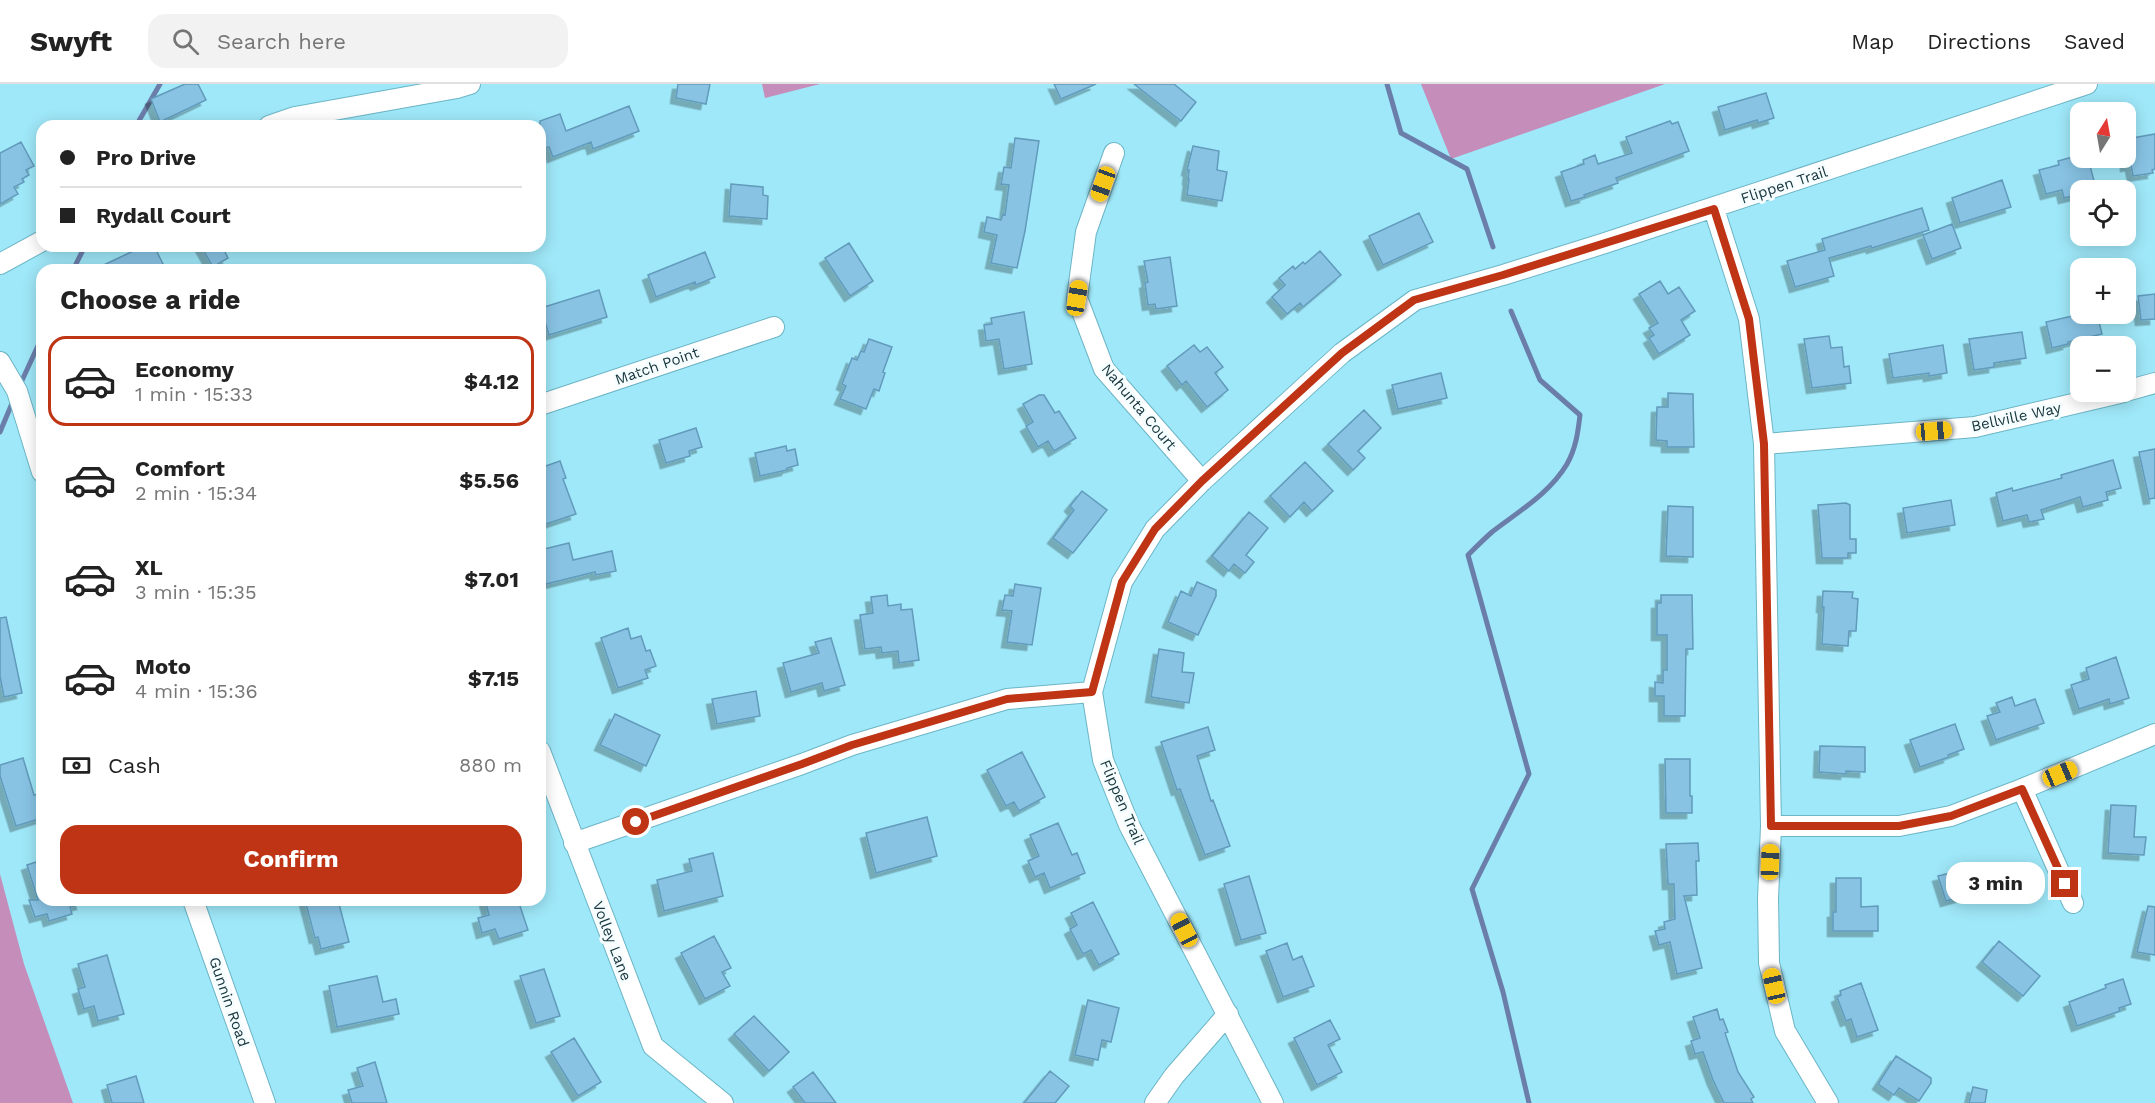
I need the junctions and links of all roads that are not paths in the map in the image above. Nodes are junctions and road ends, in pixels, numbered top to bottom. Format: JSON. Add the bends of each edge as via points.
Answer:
{"nodes":[{"id":1,"x":470,"y":84,"type":"edge"},
{"id":2,"x":2086,"y":84,"type":"edge"},
{"id":3,"x":286,"y":120,"type":"edge"},
{"id":4,"x":1114,"y":153,"type":"dead end"},
{"id":5,"x":1714,"y":209,"type":"junction"},
{"id":6,"x":36,"y":244,"type":"edge"},
{"id":7,"x":0,"y":264,"type":"edge"},
{"id":8,"x":774,"y":327,"type":"dead end"},
{"id":9,"x":0,"y":362,"type":"edge"},
{"id":10,"x":2155,"y":383,"type":"edge"},
{"id":11,"x":2136,"y":388,"type":"edge"},
{"id":12,"x":2079,"y":402,"type":"edge"},
{"id":13,"x":546,"y":403,"type":"edge"},
{"id":14,"x":1764,"y":444,"type":"junction"},
{"id":15,"x":36,"y":453,"type":"edge"},
{"id":16,"x":1202,"y":481,"type":"junction"},
{"id":17,"x":1092,"y":692,"type":"junction"},
{"id":18,"x":2155,"y":734,"type":"edge"},
{"id":19,"x":546,"y":767,"type":"edge"},
{"id":20,"x":2022,"y":789,"type":"junction"},
{"id":21,"x":1771,"y":826,"type":"junction"},
{"id":22,"x":574,"y":843,"type":"junction"},
{"id":23,"x":2073,"y":903,"type":"dead end"},
{"id":24,"x":195,"y":906,"type":"edge"},
{"id":25,"x":1228,"y":1014,"type":"junction"},
{"id":26,"x":265,"y":1103,"type":"edge"},
{"id":27,"x":723,"y":1103,"type":"edge"},
{"id":28,"x":1155,"y":1103,"type":"edge"},
{"id":29,"x":1273,"y":1103,"type":"edge"},
{"id":30,"x":1828,"y":1103,"type":"edge"}],
"edges":[{"from":1,"to":3,"type":"street"},
{"from":2,"to":5,"type":"street","name":"Flippen Trail"},
{"from":4,"to":16,"type":"street","name":"Nahunta Court","via":[[1086,232],[1077,298],[1104,369]]},
{"from":5,"to":14,"type":"street","via":[[1749,319]]},
{"from":5,"to":16,"type":"street","name":"Flippen Trail","via":[[1414,300],[1342,353]]},
{"from":6,"to":7,"type":"street"},
{"from":8,"to":13,"type":"street","name":"Match Point"},
{"from":9,"to":15,"type":"street","via":[[17,391]]},
{"from":10,"to":11,"type":"street","name":"Bellville Way"},
{"from":12,"to":14,"type":"street","name":"Bellville Way","via":[[1975,427]]},
{"from":14,"to":21,"type":"street"},
{"from":16,"to":17,"type":"street","name":"Flippen Trail","via":[[1155,529],[1122,582]]},
{"from":17,"to":22,"type":"street","via":[[1007,699],[852,745]]},
{"from":17,"to":25,"type":"street","name":"Flippen Trail","via":[[1103,760],[1129,825]]},
{"from":18,"to":20,"type":"street"},
{"from":19,"to":22,"type":"street","name":"Volley Lane"},
{"from":20,"to":21,"type":"street","via":[[1951,816],[1899,826]]},
{"from":20,"to":23,"type":"street"},
{"from":21,"to":30,"type":"street","via":[[1769,963],[1785,1031]]},
{"from":22,"to":27,"type":"street","name":"Volley Lane","via":[[653,1046]]},
{"from":24,"to":26,"type":"street","name":"Gunnin Road"},
{"from":25,"to":28,"type":"street"},
{"from":25,"to":29,"type":"street","name":"Flippen Trail"}]}
